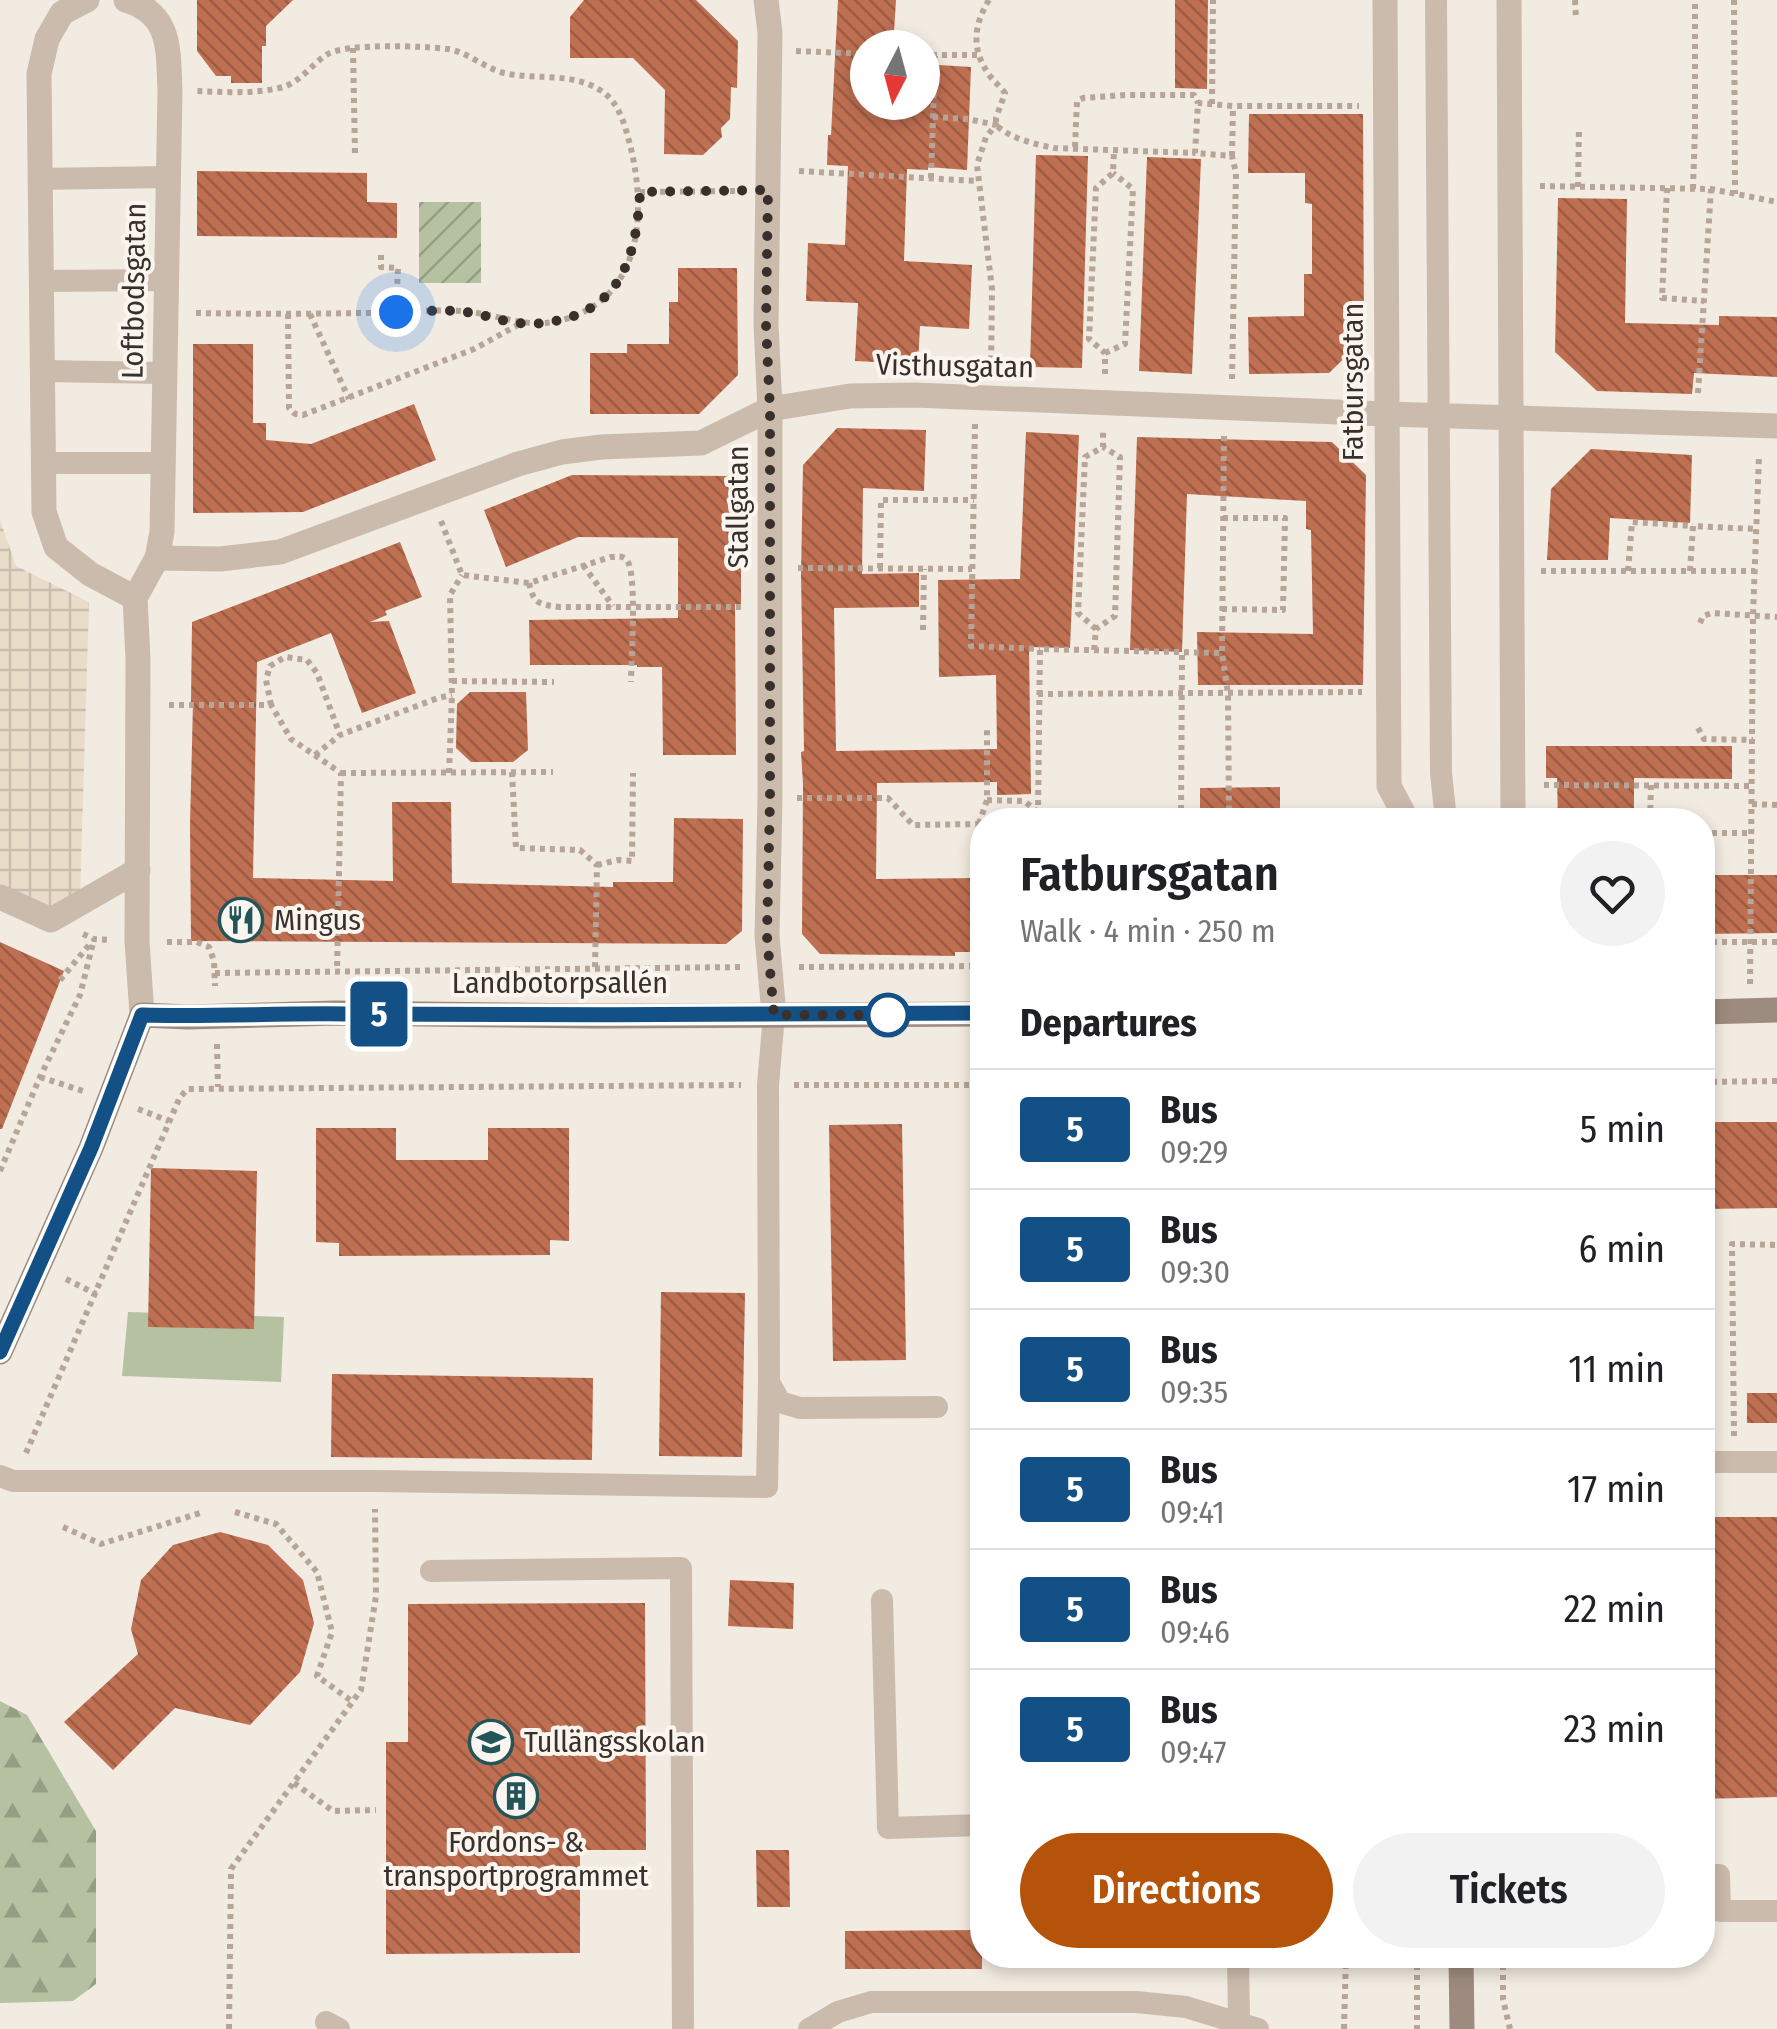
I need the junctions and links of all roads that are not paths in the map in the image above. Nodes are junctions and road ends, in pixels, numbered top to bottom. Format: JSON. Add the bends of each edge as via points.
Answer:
{"nodes":[{"id":1,"x":87,"y":0,"type":"edge"},
{"id":2,"x":126,"y":0,"type":"edge"},
{"id":3,"x":766,"y":0,"type":"edge"},
{"id":4,"x":1385,"y":0,"type":"edge"},
{"id":5,"x":1436,"y":0,"type":"edge"},
{"id":6,"x":1509,"y":0,"type":"edge"},
{"id":7,"x":168,"y":177,"type":"junction"},
{"id":8,"x":39,"y":178,"type":"junction"},
{"id":9,"x":167,"y":280,"type":"junction"},
{"id":10,"x":40,"y":281,"type":"junction"},
{"id":11,"x":42,"y":371,"type":"junction"},
{"id":12,"x":165,"y":373,"type":"junction"},
{"id":13,"x":770,"y":409,"type":"junction"},
{"id":14,"x":1386,"y":414,"type":"junction"},
{"id":15,"x":1438,"y":416,"type":"junction"},
{"id":16,"x":1512,"y":418,"type":"junction"},
{"id":17,"x":1769,"y":426,"type":"edge"},
{"id":18,"x":43,"y":463,"type":"junction"},
{"id":19,"x":164,"y":463,"type":"junction"},
{"id":20,"x":157,"y":558,"type":"junction"},
{"id":21,"x":135,"y":598,"type":"junction"},
{"id":22,"x":1401,"y":808,"type":"edge"},
{"id":23,"x":1445,"y":808,"type":"edge"},
{"id":24,"x":1513,"y":808,"type":"edge"},
{"id":25,"x":138,"y":870,"type":"junction"},
{"id":26,"x":0,"y":897,"type":"edge"},
{"id":27,"x":1777,"y":1010,"type":"edge"},
{"id":28,"x":1715,"y":1011,"type":"edge"},
{"id":29,"x":970,"y":1014,"type":"edge"},
{"id":30,"x":142,"y":1015,"type":"junction"},
{"id":31,"x":774,"y":1015,"type":"junction"},
{"id":32,"x":0,"y":1352,"type":"edge"},
{"id":33,"x":769,"y":1382,"type":"junction"},
{"id":34,"x":937,"y":1408,"type":"dead end"},
{"id":35,"x":1715,"y":1462,"type":"edge"},
{"id":36,"x":1777,"y":1462,"type":"edge"},
{"id":37,"x":7,"y":1478,"type":"edge"},
{"id":38,"x":431,"y":1571,"type":"dead end"},
{"id":39,"x":882,"y":1600,"type":"dead end"},
{"id":40,"x":970,"y":1825,"type":"edge"},
{"id":41,"x":1715,"y":1876,"type":"edge"},
{"id":42,"x":1777,"y":1911,"type":"edge"},
{"id":43,"x":1240,"y":1968,"type":"edge"},
{"id":44,"x":1461,"y":1968,"type":"edge"},
{"id":45,"x":1248,"y":2026,"type":"edge"},
{"id":46,"x":683,"y":2029,"type":"edge"},
{"id":47,"x":809,"y":2029,"type":"edge"},
{"id":48,"x":1462,"y":2029,"type":"edge"}],
"edges":[{"from":1,"to":8,"type":"street","via":[[62,13],[47,39],[39,74]]},
{"from":2,"to":7,"type":"street","name":"Loftbodsgatan","via":[[155,15],[168,45]]},
{"from":3,"to":13,"type":"street","name":"Stallgatan"},
{"from":4,"to":14,"type":"street","name":"Fatbursgatan"},
{"from":5,"to":15,"type":"lane"},
{"from":6,"to":16,"type":"street"},
{"from":7,"to":8,"type":"lane"},
{"from":7,"to":9,"type":"street","name":"Loftbodsgatan"},
{"from":8,"to":10,"type":"street"},
{"from":9,"to":10,"type":"lane"},
{"from":9,"to":12,"type":"street","name":"Loftbodsgatan"},
{"from":10,"to":11,"type":"street"},
{"from":11,"to":12,"type":"lane"},
{"from":11,"to":18,"type":"street"},
{"from":12,"to":19,"type":"street","name":"Loftbodsgatan"},
{"from":13,"to":14,"type":"street","name":"Visthusgatan","via":[[850,396],[914,395]]},
{"from":13,"to":20,"type":"street","name":"Visthusgatan","via":[[701,443],[601,446],[518,464],[280,552]]},
{"from":13,"to":31,"type":"street","name":"Stallgatan","via":[[767,936]]},
{"from":14,"to":15,"type":"street","name":"Visthusgatan"},
{"from":14,"to":22,"type":"street","name":"Fatbursgatan","via":[[1389,786]]},
{"from":15,"to":16,"type":"street","name":"Visthusgatan"},
{"from":15,"to":23,"type":"lane"},
{"from":16,"to":17,"type":"street","name":"Visthusgatan"},
{"from":16,"to":24,"type":"street"},
{"from":18,"to":19,"type":"lane"},
{"from":18,"to":21,"type":"street","via":[[44,512],[56,547]]},
{"from":19,"to":20,"type":"street","name":"Loftbodsgatan"},
{"from":20,"to":21,"type":"street","name":"Loftbodsgatan"},
{"from":21,"to":25,"type":"street"},
{"from":25,"to":26,"type":"street","via":[[51,920]]},
{"from":25,"to":30,"type":"street"},
{"from":27,"to":28,"type":"street"},
{"from":29,"to":31,"type":"street","name":"Landbotorpsallén"},
{"from":30,"to":31,"type":"street","name":"Landbotorpsallén"},
{"from":30,"to":32,"type":"street"},
{"from":31,"to":33,"type":"lane","via":[[768,1085]]},
{"from":33,"to":34,"type":"lane","via":[[780,1402],[800,1408]]},
{"from":33,"to":37,"type":"lane","via":[[767,1487]]},
{"from":35,"to":36,"type":"lane"},
{"from":38,"to":46,"type":"lane","via":[[681,1568]]},
{"from":39,"to":40,"type":"lane","via":[[888,1828]]},
{"from":41,"to":42,"type":"lane","via":[[1720,1910]]},
{"from":43,"to":45,"type":"lane"},
{"from":44,"to":48,"type":"street"},
{"from":45,"to":47,"type":"lane","via":[[1186,2007],[1136,2002],[871,2002]]}]}
